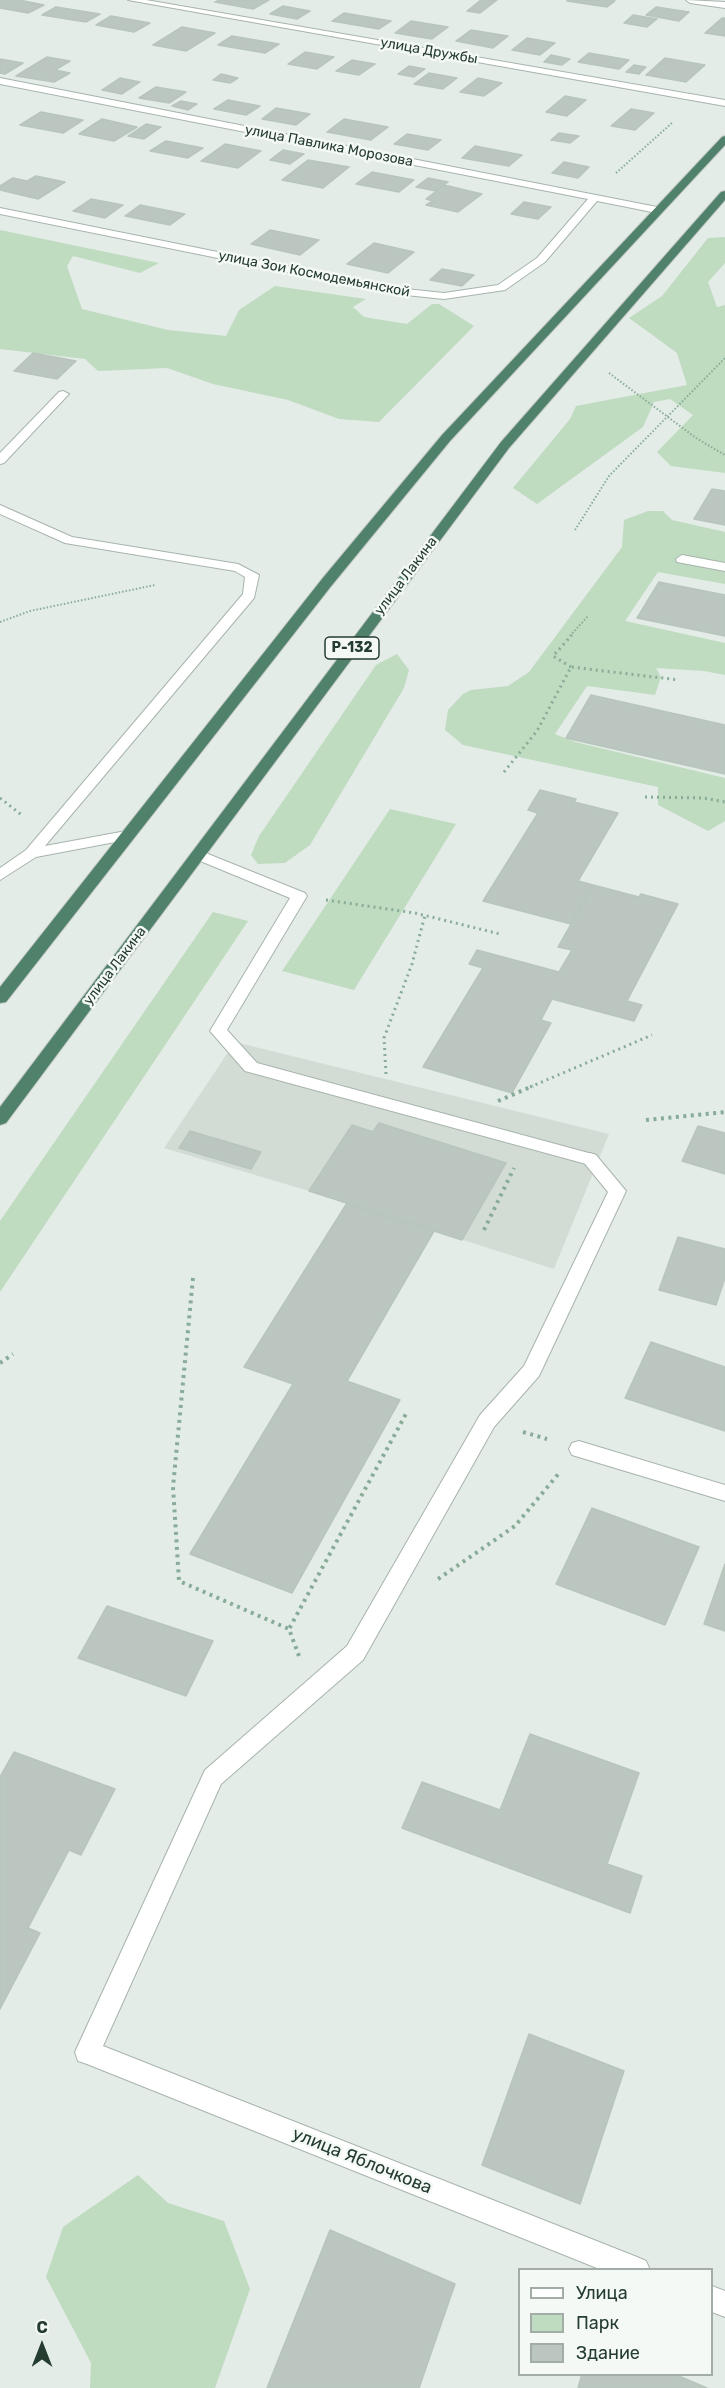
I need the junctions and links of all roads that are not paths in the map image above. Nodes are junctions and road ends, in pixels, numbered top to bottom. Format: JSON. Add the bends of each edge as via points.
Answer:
{"nodes":[{"id":1,"x":132,"y":0,"type":"edge"},
{"id":2,"x":690,"y":0,"type":"edge"},
{"id":3,"x":725,"y":5,"type":"edge"},
{"id":4,"x":0,"y":81,"type":"edge"},
{"id":5,"x":725,"y":102,"type":"edge"},
{"id":6,"x":725,"y":140,"type":"edge"},
{"id":7,"x":725,"y":194,"type":"edge"},
{"id":8,"x":596,"y":198,"type":"junction"},
{"id":9,"x":657,"y":210,"type":"junction"},
{"id":10,"x":0,"y":211,"type":"edge"},
{"id":11,"x":63,"y":394,"type":"dead end"},
{"id":12,"x":0,"y":460,"type":"edge"},
{"id":13,"x":0,"y":509,"type":"edge"},
{"id":14,"x":682,"y":559,"type":"dead end"},
{"id":15,"x":725,"y":567,"type":"edge"},
{"id":16,"x":126,"y":836,"type":"junction"},
{"id":17,"x":31,"y":853,"type":"junction"},
{"id":18,"x":198,"y":855,"type":"junction"},
{"id":19,"x":0,"y":875,"type":"edge"},
{"id":20,"x":0,"y":998,"type":"edge"},
{"id":21,"x":0,"y":1119,"type":"edge"},
{"id":22,"x":579,"y":1449,"type":"road end"},
{"id":23,"x":725,"y":1494,"type":"edge"},
{"id":24,"x":632,"y":2268,"type":"edge"}],
"edges":[{"from":1,"to":5,"type":"street","name":"улица Дружбы"},
{"from":2,"to":3,"type":"street"},
{"from":4,"to":8,"type":"street","name":"улица Павлика Морозова"},
{"from":6,"to":9,"type":"highway"},
{"from":7,"to":18,"type":"highway","name":"улица Лакина","number":"Р-132","via":[[505,445]]},
{"from":8,"to":9,"type":"street","name":"улица Павлика Морозова"},
{"from":8,"to":10,"type":"street","name":"улица Зои Космодемьянской","via":[[540,260],[501,288],[444,296],[396,291]]},
{"from":9,"to":16,"type":"highway","via":[[446,438]]},
{"from":11,"to":12,"type":"street"},
{"from":13,"to":17,"type":"street","via":[[69,540],[238,568],[252,574],[249,596]]},
{"from":14,"to":15,"type":"street"},
{"from":16,"to":17,"type":"street"},
{"from":16,"to":20,"type":"highway"},
{"from":17,"to":19,"type":"street"},
{"from":18,"to":21,"type":"highway","name":"улица Лакина","number":"Р-132"},
{"from":18,"to":24,"type":"street","name":"улица Яблочкова","via":[[299,896],[218,1031],[251,1067],[590,1159],[617,1191],[532,1371],[488,1421],[355,1653],[213,1777],[87,2052]]},
{"from":22,"to":23,"type":"street"}]}
